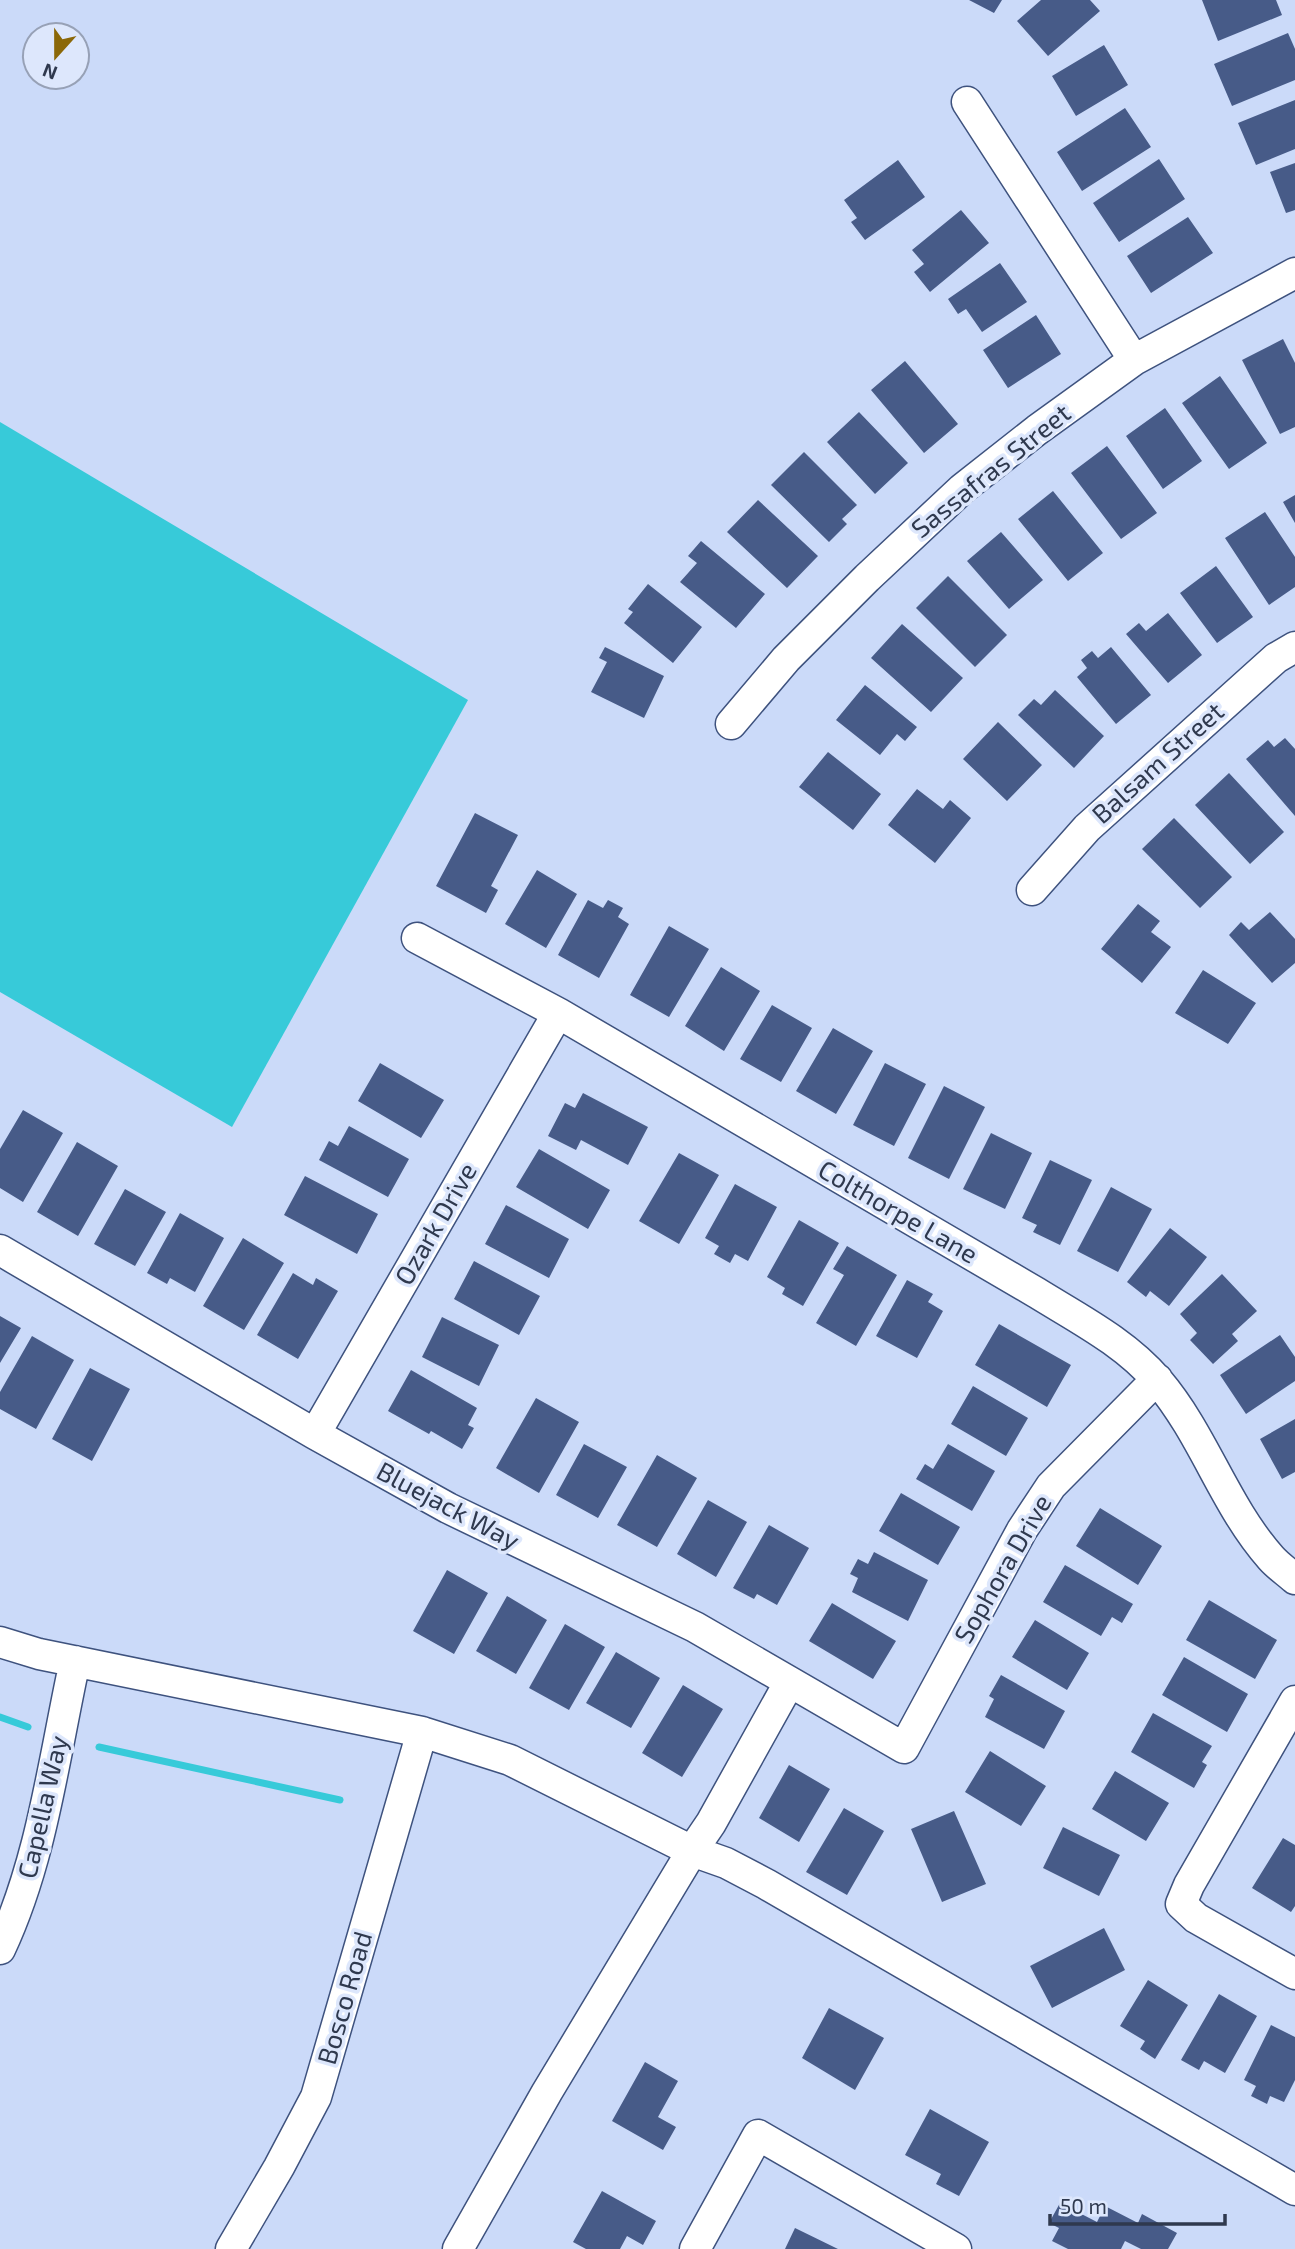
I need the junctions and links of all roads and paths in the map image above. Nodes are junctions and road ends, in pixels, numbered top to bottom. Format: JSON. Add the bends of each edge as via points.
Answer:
{"nodes":[{"id":1,"x":967,"y":102,"type":"dead end"},
{"id":2,"x":1295,"y":273,"type":"edge"},
{"id":3,"x":1134,"y":360,"type":"junction"},
{"id":4,"x":1295,"y":647,"type":"edge"},
{"id":5,"x":731,"y":724,"type":"dead end"},
{"id":6,"x":1032,"y":890,"type":"dead end"},
{"id":7,"x":417,"y":938,"type":"dead end"},
{"id":8,"x":558,"y":1013,"type":"junction"},
{"id":9,"x":0,"y":1250,"type":"edge"},
{"id":10,"x":1157,"y":1379,"type":"junction"},
{"id":11,"x":315,"y":1434,"type":"junction"},
{"id":12,"x":1295,"y":1579,"type":"edge"},
{"id":13,"x":0,"y":1642,"type":"edge"},
{"id":14,"x":75,"y":1661,"type":"junction"},
{"id":15,"x":789,"y":1683,"type":"junction"},
{"id":16,"x":1295,"y":1700,"type":"edge"},
{"id":17,"x":422,"y":1732,"type":"junction"},
{"id":18,"x":904,"y":1748,"type":"joint"},
{"id":19,"x":692,"y":1851,"type":"junction"},
{"id":20,"x":0,"y":1950,"type":"edge"},
{"id":21,"x":1295,"y":1974,"type":"edge"},
{"id":22,"x":1295,"y":2190,"type":"edge"},
{"id":23,"x":231,"y":2249,"type":"edge"},
{"id":24,"x":458,"y":2249,"type":"edge"},
{"id":25,"x":695,"y":2249,"type":"edge"},
{"id":26,"x":956,"y":2249,"type":"edge"}],
"edges":[{"from":1,"to":3,"type":"street"},
{"from":2,"to":3,"type":"street","name":"Sassafras Street"},
{"from":3,"to":5,"type":"street","name":"Sassafras Street","via":[[962,489],[786,659]]},
{"from":4,"to":6,"type":"street","name":"Balsam Street","via":[[1276,658],[1087,828]]},
{"from":7,"to":8,"type":"street","name":"Colthorpe Lane"},
{"from":8,"to":10,"type":"street","name":"Colthorpe Lane","via":[[1037,1293],[1112,1339]]},
{"from":8,"to":11,"type":"street","name":"Ozark Drive"},
{"from":9,"to":11,"type":"street","name":"Bluejack Way"},
{"from":10,"to":12,"type":"street","name":"Colthorpe Lane","via":[[1244,1520],[1271,1559]]},
{"from":10,"to":18,"type":"street","name":"Sophora Drive","via":[[1051,1486],[1022,1530]]},
{"from":11,"to":15,"type":"street","name":"Bluejack Way","via":[[448,1508],[695,1627]]},
{"from":13,"to":14,"type":"street"},
{"from":14,"to":17,"type":"street"},
{"from":14,"to":20,"type":"street","name":"Capella Way","via":[[33,1859],[18,1911]]},
{"from":15,"to":18,"type":"street","name":"Bluejack Way"},
{"from":15,"to":19,"type":"street"},
{"from":16,"to":21,"type":"street","via":[[1181,1903],[1196,1918]]},
{"from":17,"to":19,"type":"street","via":[[510,1760]]},
{"from":17,"to":23,"type":"street","name":"Bosco Road","via":[[316,2097]]},
{"from":19,"to":22,"type":"street","via":[[766,1884]]},
{"from":19,"to":24,"type":"street"},
{"from":25,"to":26,"type":"street","via":[[758,2135]]}]}
